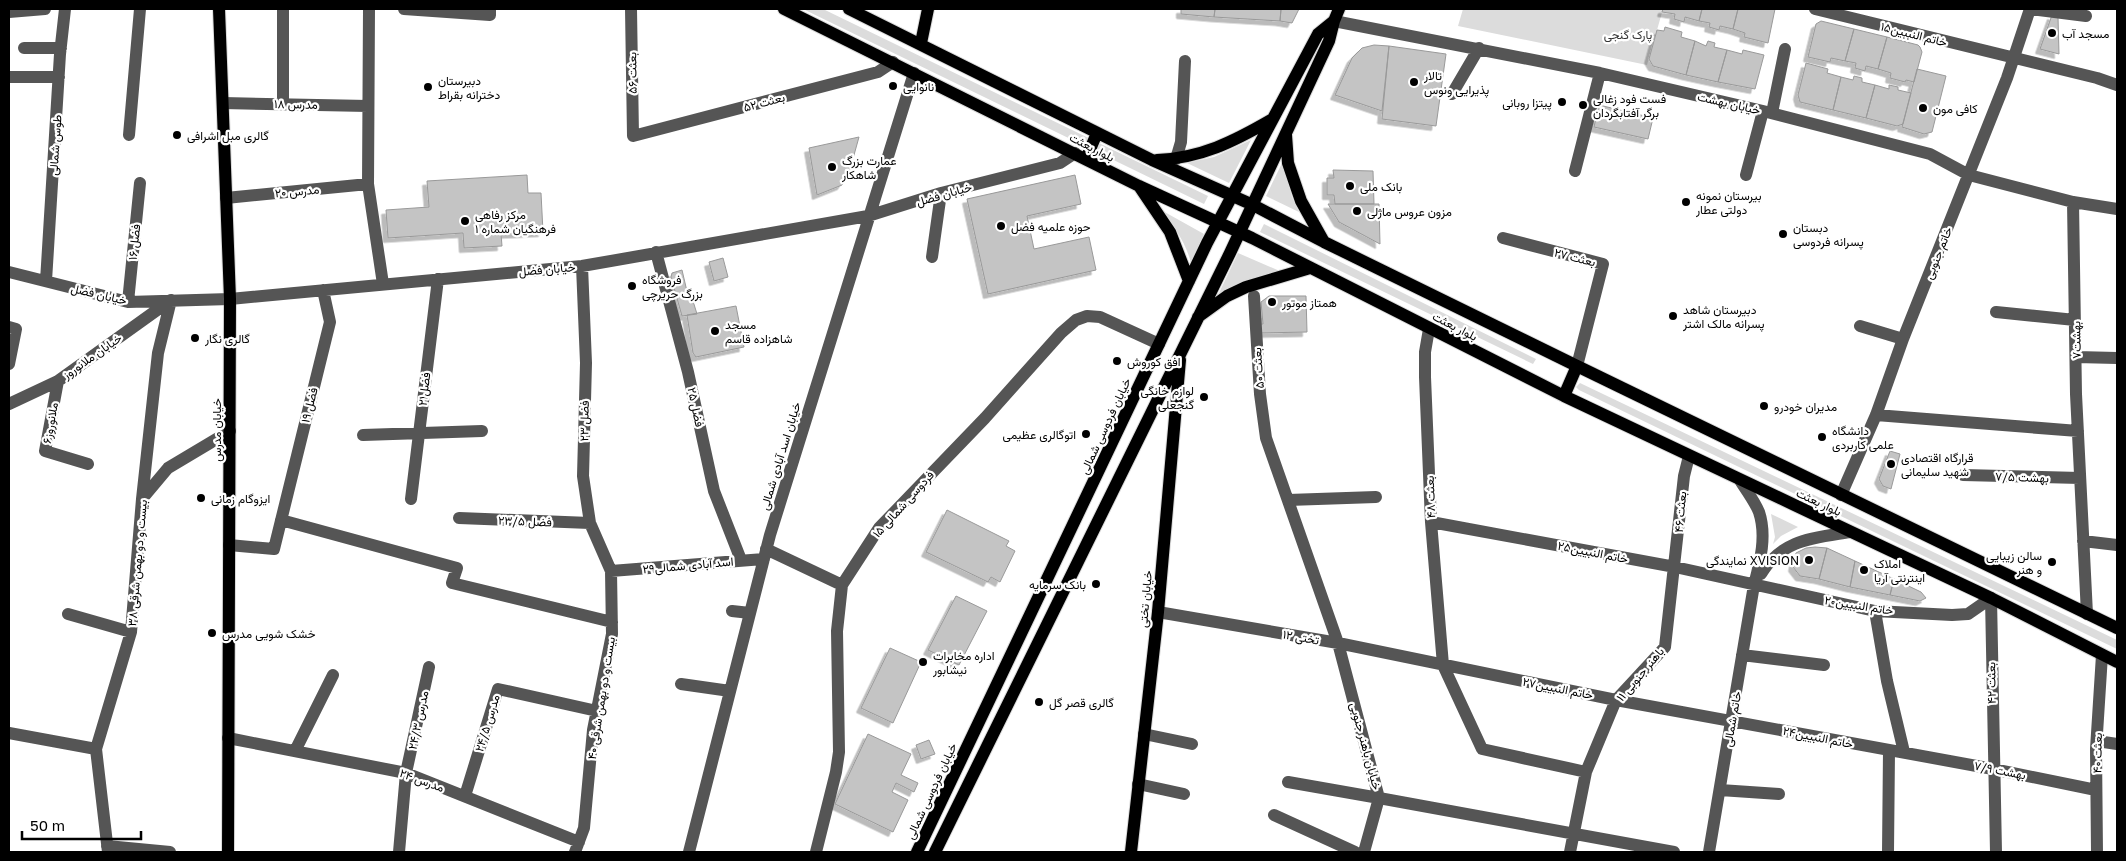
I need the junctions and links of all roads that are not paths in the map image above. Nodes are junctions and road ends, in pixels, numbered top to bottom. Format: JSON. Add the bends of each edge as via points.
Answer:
{"nodes":[{"id":1,"x":45,"y":9,"type":"edge"},
{"id":2,"x":65,"y":9,"type":"edge"},
{"id":3,"x":140,"y":9,"type":"edge"},
{"id":4,"x":219,"y":9,"type":"edge"},
{"id":5,"x":283,"y":9,"type":"edge"},
{"id":6,"x":369,"y":9,"type":"edge"},
{"id":7,"x":404,"y":9,"type":"edge"},
{"id":8,"x":631,"y":9,"type":"edge"},
{"id":9,"x":784,"y":9,"type":"edge"},
{"id":10,"x":849,"y":9,"type":"edge"},
{"id":11,"x":928,"y":9,"type":"edge"},
{"id":12,"x":1340,"y":9,"type":"edge"},
{"id":13,"x":1815,"y":9,"type":"edge"},
{"id":14,"x":2030,"y":9,"type":"edge"},
{"id":15,"x":9,"y":12,"type":"edge"},
{"id":16,"x":490,"y":12,"type":"edge"},
{"id":17,"x":2086,"y":16,"type":"dead end"},
{"id":18,"x":1334,"y":21,"type":"junction"},
{"id":19,"x":921,"y":44,"type":"junction"},
{"id":20,"x":24,"y":48,"type":"dead end"},
{"id":21,"x":61,"y":48,"type":"junction"},
{"id":22,"x":1479,"y":48,"type":"junction"},
{"id":23,"x":1785,"y":49,"type":"dead end"},
{"id":24,"x":2014,"y":58,"type":"junction"},
{"id":25,"x":1185,"y":61,"type":"dead end"},
{"id":26,"x":893,"y":62,"type":"junction"},
{"id":27,"x":914,"y":73,"type":"junction"},
{"id":28,"x":1600,"y":73,"type":"junction"},
{"id":29,"x":9,"y":77,"type":"edge"},
{"id":30,"x":59,"y":77,"type":"junction"},
{"id":31,"x":2117,"y":85,"type":"edge"},
{"id":32,"x":1452,"y":94,"type":"dead end"},
{"id":33,"x":223,"y":103,"type":"junction"},
{"id":34,"x":283,"y":103,"type":"junction"},
{"id":35,"x":368,"y":106,"type":"junction"},
{"id":36,"x":1767,"y":112,"type":"junction"},
{"id":37,"x":1271,"y":120,"type":"junction"},
{"id":38,"x":1097,"y":133,"type":"junction"},
{"id":39,"x":1286,"y":133,"type":"junction"},
{"id":40,"x":128,"y":135,"type":"dead end"},
{"id":41,"x":633,"y":136,"type":"joint"},
{"id":42,"x":1080,"y":156,"type":"junction"},
{"id":43,"x":1176,"y":159,"type":"junction"},
{"id":44,"x":1152,"y":160,"type":"junction"},
{"id":45,"x":1575,"y":171,"type":"dead end"},
{"id":46,"x":1746,"y":175,"type":"dead end"},
{"id":47,"x":1969,"y":175,"type":"junction"},
{"id":48,"x":140,"y":183,"type":"dead end"},
{"id":49,"x":368,"y":184,"type":"junction"},
{"id":50,"x":1139,"y":186,"type":"junction"},
{"id":51,"x":941,"y":194,"type":"junction"},
{"id":52,"x":1232,"y":195,"type":"junction"},
{"id":53,"x":226,"y":198,"type":"junction"},
{"id":54,"x":2072,"y":202,"type":"junction"},
{"id":55,"x":1253,"y":205,"type":"junction"},
{"id":56,"x":2117,"y":209,"type":"edge"},
{"id":57,"x":868,"y":216,"type":"junction"},
{"id":58,"x":1217,"y":223,"type":"junction"},
{"id":59,"x":1238,"y":232,"type":"junction"},
{"id":60,"x":1503,"y":238,"type":"dead end"},
{"id":61,"x":1324,"y":242,"type":"junction"},
{"id":62,"x":656,"y":252,"type":"junction"},
{"id":63,"x":932,"y":257,"type":"dead end"},
{"id":64,"x":582,"y":266,"type":"junction"},
{"id":65,"x":1310,"y":268,"type":"junction"},
{"id":66,"x":9,"y":272,"type":"edge"},
{"id":67,"x":438,"y":279,"type":"junction"},
{"id":68,"x":46,"y":281,"type":"junction"},
{"id":69,"x":1189,"y":281,"type":"junction"},
{"id":70,"x":383,"y":284,"type":"junction"},
{"id":71,"x":323,"y":290,"type":"junction"},
{"id":72,"x":1254,"y":296,"type":"dead end"},
{"id":73,"x":230,"y":298,"type":"junction"},
{"id":74,"x":171,"y":300,"type":"junction"},
{"id":75,"x":128,"y":302,"type":"junction"},
{"id":76,"x":1996,"y":312,"type":"dead end"},
{"id":77,"x":1196,"y":318,"type":"junction"},
{"id":78,"x":2075,"y":320,"type":"junction"},
{"id":79,"x":1860,"y":326,"type":"dead end"},
{"id":80,"x":9,"y":327,"type":"edge"},
{"id":81,"x":1429,"y":328,"type":"junction"},
{"id":82,"x":1903,"y":339,"type":"junction"},
{"id":83,"x":1159,"y":344,"type":"junction"},
{"id":84,"x":1182,"y":347,"type":"junction"},
{"id":85,"x":2076,"y":357,"type":"junction"},
{"id":86,"x":2117,"y":358,"type":"edge"},
{"id":87,"x":9,"y":364,"type":"edge"},
{"id":88,"x":1577,"y":366,"type":"junction"},
{"id":89,"x":58,"y":381,"type":"junction"},
{"id":90,"x":1564,"y":396,"type":"junction"},
{"id":91,"x":9,"y":404,"type":"edge"},
{"id":92,"x":1876,"y":416,"type":"junction"},
{"id":93,"x":230,"y":431,"type":"junction"},
{"id":94,"x":482,"y":431,"type":"dead end"},
{"id":95,"x":2078,"y":431,"type":"junction"},
{"id":96,"x":418,"y":433,"type":"junction"},
{"id":97,"x":363,"y":435,"type":"dead end"},
{"id":98,"x":1266,"y":438,"type":"joint"},
{"id":99,"x":1689,"y":456,"type":"junction"},
{"id":100,"x":88,"y":464,"type":"dead end"},
{"id":101,"x":1963,"y":475,"type":"dead end"},
{"id":102,"x":2080,"y":478,"type":"junction"},
{"id":103,"x":1741,"y":482,"type":"junction"},
{"id":104,"x":1840,"y":495,"type":"junction"},
{"id":105,"x":1376,"y":497,"type":"dead end"},
{"id":106,"x":142,"y":499,"type":"junction"},
{"id":107,"x":411,"y":499,"type":"dead end"},
{"id":108,"x":1288,"y":500,"type":"junction"},
{"id":109,"x":460,"y":518,"type":"dead end"},
{"id":110,"x":281,"y":520,"type":"junction"},
{"id":111,"x":1431,"y":522,"type":"junction"},
{"id":112,"x":590,"y":524,"type":"junction"},
{"id":113,"x":1850,"y":532,"type":"junction"},
{"id":114,"x":2083,"y":541,"type":"junction"},
{"id":115,"x":229,"y":545,"type":"junction"},
{"id":116,"x":2117,"y":545,"type":"edge"},
{"id":117,"x":765,"y":554,"type":"junction"},
{"id":118,"x":741,"y":560,"type":"junction"},
{"id":119,"x":1675,"y":567,"type":"junction"},
{"id":120,"x":611,"y":571,"type":"junction"},
{"id":121,"x":842,"y":585,"type":"junction"},
{"id":122,"x":1754,"y":585,"type":"junction"},
{"id":123,"x":1991,"y":598,"type":"junction"},
{"id":124,"x":732,"y":611,"type":"dead end"},
{"id":125,"x":1875,"y":611,"type":"junction"},
{"id":126,"x":1158,"y":612,"type":"junction"},
{"id":127,"x":750,"y":613,"type":"junction"},
{"id":128,"x":68,"y":614,"type":"dead end"},
{"id":129,"x":2087,"y":614,"type":"junction"},
{"id":130,"x":612,"y":622,"type":"junction"},
{"id":131,"x":2117,"y":628,"type":"edge"},
{"id":132,"x":131,"y":632,"type":"junction"},
{"id":133,"x":1338,"y":643,"type":"junction"},
{"id":134,"x":1742,"y":655,"type":"junction"},
{"id":135,"x":2102,"y":655,"type":"junction"},
{"id":136,"x":2117,"y":662,"type":"edge"},
{"id":137,"x":1443,"y":665,"type":"junction"},
{"id":138,"x":1824,"y":665,"type":"dead end"},
{"id":139,"x":429,"y":667,"type":"dead end"},
{"id":140,"x":334,"y":675,"type":"dead end"},
{"id":141,"x":681,"y":684,"type":"dead end"},
{"id":142,"x":730,"y":691,"type":"junction"},
{"id":143,"x":1616,"y":700,"type":"junction"},
{"id":144,"x":597,"y":711,"type":"junction"},
{"id":145,"x":1732,"y":720,"type":"junction"},
{"id":146,"x":9,"y":733,"type":"edge"},
{"id":147,"x":1144,"y":734,"type":"junction"},
{"id":148,"x":228,"y":738,"type":"junction"},
{"id":149,"x":2097,"y":741,"type":"junction"},
{"id":150,"x":1192,"y":744,"type":"dead end"},
{"id":151,"x":2117,"y":744,"type":"edge"},
{"id":152,"x":96,"y":749,"type":"junction"},
{"id":153,"x":295,"y":751,"type":"junction"},
{"id":154,"x":1889,"y":751,"type":"junction"},
{"id":155,"x":1904,"y":752,"type":"junction"},
{"id":156,"x":1993,"y":769,"type":"junction"},
{"id":157,"x":406,"y":772,"type":"junction"},
{"id":158,"x":1586,"y":772,"type":"junction"},
{"id":159,"x":1288,"y":782,"type":"dead end"},
{"id":160,"x":1138,"y":784,"type":"junction"},
{"id":161,"x":1720,"y":790,"type":"junction"},
{"id":162,"x":2096,"y":790,"type":"junction"},
{"id":163,"x":1184,"y":794,"type":"dead end"},
{"id":164,"x":1779,"y":794,"type":"dead end"},
{"id":165,"x":465,"y":796,"type":"junction"},
{"id":166,"x":1379,"y":798,"type":"junction"},
{"id":167,"x":1274,"y":815,"type":"dead end"},
{"id":168,"x":1574,"y":835,"type":"junction"},
{"id":169,"x":577,"y":847,"type":"edge"},
{"id":170,"x":108,"y":849,"type":"edge"},
{"id":171,"x":170,"y":852,"type":"edge"},
{"id":172,"x":228,"y":852,"type":"edge"},
{"id":173,"x":400,"y":852,"type":"edge"},
{"id":174,"x":689,"y":852,"type":"edge"},
{"id":175,"x":816,"y":852,"type":"edge"},
{"id":176,"x":917,"y":852,"type":"edge"},
{"id":177,"x":935,"y":852,"type":"edge"},
{"id":178,"x":1131,"y":852,"type":"edge"},
{"id":179,"x":1354,"y":852,"type":"edge"},
{"id":180,"x":1364,"y":852,"type":"edge"},
{"id":181,"x":1570,"y":852,"type":"edge"},
{"id":182,"x":1674,"y":852,"type":"edge"},
{"id":183,"x":1708,"y":852,"type":"edge"},
{"id":184,"x":1888,"y":852,"type":"edge"},
{"id":185,"x":1996,"y":852,"type":"edge"},
{"id":186,"x":2097,"y":852,"type":"edge"}],
"edges":[{"from":1,"to":15,"type":"street"},
{"from":2,"to":21,"type":"street","name":"طوس شمالی"},
{"from":3,"to":40,"type":"street"},
{"from":4,"to":33,"type":"main road","name":"خیابان مدرس"},
{"from":5,"to":34,"type":"street"},
{"from":6,"to":35,"type":"street"},
{"from":7,"to":16,"type":"street"},
{"from":8,"to":41,"type":"street","name":"بعثت ۵۶"},
{"from":9,"to":26,"type":"main road","name":"بلوار بعثت"},
{"from":10,"to":19,"type":"main road","name":"بلوار بعثت"},
{"from":11,"to":19,"type":"main road"},
{"from":12,"to":18,"type":"main road","name":"خیابان فردوسی شمالی"},
{"from":13,"to":24,"type":"street","name":"خاتم النببین۱۵"},
{"from":14,"to":17,"type":"street"},
{"from":14,"to":24,"type":"street","name":"خاتم جنوبی"},
{"from":18,"to":22,"type":"street","name":"خیابان بهشت"},
{"from":18,"to":37,"type":"main road","name":"خیابان فردوسی شمالی","via":[[1318,34]]},
{"from":18,"to":39,"type":"main road","name":"خیابان فردوسی شمالی","via":[[1329,41]]},
{"from":19,"to":38,"type":"main road","name":"بلوار بعثت"},
{"from":20,"to":21,"type":"street"},
{"from":21,"to":30,"type":"street","name":"طوس شمالی"},
{"from":22,"to":28,"type":"street","name":"خیابان بهشت"},
{"from":22,"to":32,"type":"street"},
{"from":23,"to":36,"type":"street"},
{"from":24,"to":31,"type":"street","name":"خاتم النببین۱۵"},
{"from":24,"to":47,"type":"street","name":"خاتم جنوبی"},
{"from":25,"to":43,"type":"street","via":[[1181,142]]},
{"from":26,"to":27,"type":"main road","name":"بلوار بعثت"},
{"from":26,"to":41,"type":"street","name":"بعثت ۵۲","via":[[878,72]]},
{"from":27,"to":42,"type":"main road","name":"بلوار بعثت"},
{"from":27,"to":57,"type":"street","name":"خیابان اسد آبادی شمالی"},
{"from":28,"to":36,"type":"street","name":"خیابان بهشت"},
{"from":28,"to":45,"type":"street"},
{"from":29,"to":30,"type":"street"},
{"from":30,"to":68,"type":"street","name":"طوس شمالی"},
{"from":33,"to":34,"type":"street","name":"مدرس ۱۸"},
{"from":33,"to":53,"type":"main road","name":"خیابان مدرس"},
{"from":34,"to":35,"type":"street","name":"مدرس ۱۸"},
{"from":35,"to":49,"type":"street"},
{"from":36,"to":46,"type":"street"},
{"from":36,"to":47,"type":"street","name":"خیابان بهشت","via":[[1930,154]]},
{"from":37,"to":43,"type":"main road","via":[[1202,154]]},
{"from":37,"to":52,"type":"main road","name":"خیابان فردوسی شمالی"},
{"from":38,"to":42,"type":"main road"},
{"from":38,"to":44,"type":"main road","name":"بلوار بعثت"},
{"from":39,"to":55,"type":"main road","name":"خیابان فردوسی شمالی"},
{"from":39,"to":61,"type":"main road","via":[[1288,164],[1301,201]]},
{"from":42,"to":50,"type":"main road","name":"بلوار بعثت"},
{"from":42,"to":51,"type":"street","name":"خیابان فضل"},
{"from":43,"to":44,"type":"main road"},
{"from":44,"to":52,"type":"main road","name":"بلوار بعثت"},
{"from":47,"to":54,"type":"street","name":"خیابان بهشت"},
{"from":47,"to":82,"type":"street","name":"خاتم جنوبی"},
{"from":48,"to":75,"type":"street","name":"فضل ۱۶"},
{"from":49,"to":53,"type":"street","name":"مدرس ۲۰"},
{"from":49,"to":70,"type":"street"},
{"from":50,"to":58,"type":"main road","name":"بلوار بعثت"},
{"from":50,"to":69,"type":"main road","via":[[1170,232]]},
{"from":51,"to":57,"type":"street","name":"خیابان فضل"},
{"from":51,"to":63,"type":"street"},
{"from":52,"to":55,"type":"main road","name":"بلوار بعثت"},
{"from":52,"to":58,"type":"main road","name":"خیابان فردوسی شمالی"},
{"from":53,"to":73,"type":"main road","name":"خیابان مدرس"},
{"from":54,"to":56,"type":"street","name":"خیابان بهشت"},
{"from":54,"to":78,"type":"street","name":"بهشت۷"},
{"from":55,"to":59,"type":"main road","name":"خیابان فردوسی شمالی"},
{"from":55,"to":61,"type":"main road","name":"بلوار بعثت"},
{"from":57,"to":62,"type":"street","name":"خیابان فضل"},
{"from":57,"to":117,"type":"street","name":"خیابان اسد آبادی شمالی"},
{"from":58,"to":59,"type":"main road","name":"بلوار بعثت"},
{"from":58,"to":69,"type":"main road","name":"خیابان فردوسی شمالی"},
{"from":59,"to":65,"type":"main road","name":"بلوار بعثت"},
{"from":59,"to":77,"type":"main road"},
{"from":60,"to":88,"type":"street","name":"بعثت ۲۷","via":[[1603,264]]},
{"from":61,"to":88,"type":"main road","name":"بلوار بعثت"},
{"from":62,"to":64,"type":"street","name":"خیابان فضل"},
{"from":62,"to":118,"type":"street","name":"فضل ۲۵","via":[[688,372],[714,491]]},
{"from":64,"to":67,"type":"street","name":"خیابان فضل"},
{"from":64,"to":112,"type":"street","name":"فضل ۲۳","via":[[586,353],[583,476]]},
{"from":65,"to":77,"type":"main road","via":[[1246,287]]},
{"from":65,"to":81,"type":"main road","name":"بلوار بعثت"},
{"from":66,"to":68,"type":"street","name":"خیابان فضل"},
{"from":67,"to":70,"type":"street","name":"خیابان فضل"},
{"from":67,"to":96,"type":"street","name":"فضل۲۱"},
{"from":68,"to":75,"type":"street","name":"خیابان فضل"},
{"from":69,"to":83,"type":"main road","name":"خیابان فردوسی شمالی"},
{"from":70,"to":71,"type":"street","name":"خیابان فضل"},
{"from":71,"to":73,"type":"street","name":"خیابان فضل"},
{"from":71,"to":110,"type":"street","name":"فضل ۱۹","via":[[330,322]]},
{"from":72,"to":98,"type":"street","name":"بعثت ۵۰"},
{"from":73,"to":74,"type":"street","name":"خیابان فضل"},
{"from":73,"to":93,"type":"main road","name":"خیابان مدرس"},
{"from":74,"to":75,"type":"street","name":"خیابان فضل"},
{"from":74,"to":89,"type":"street","name":"خیابان ملانوروز"},
{"from":74,"to":106,"type":"street","name":"بیست و دو بهمن شرقی ۳۸","via":[[158,353]]},
{"from":76,"to":78,"type":"street"},
{"from":77,"to":84,"type":"main road"},
{"from":78,"to":85,"type":"street","name":"بهشت۷"},
{"from":79,"to":82,"type":"street"},
{"from":80,"to":87,"type":"street","via":[[16,329]]},
{"from":81,"to":90,"type":"main road","name":"بلوار بعثت"},
{"from":81,"to":111,"type":"street","name":"بعثت ۴۸","via":[[1425,377]]},
{"from":82,"to":92,"type":"street","name":"خاتم جنوبی"},
{"from":83,"to":121,"type":"street","name":"فردوسی شمالی ۱۵","via":[[1100,316],[1082,317],[1070,324],[879,528]]},
{"from":83,"to":176,"type":"main road","name":"خیابان فردوسی شمالی"},
{"from":84,"to":126,"type":"main road","name":"خیابان تختی"},
{"from":84,"to":177,"type":"main road"},
{"from":85,"to":86,"type":"street"},
{"from":85,"to":95,"type":"street","name":"بهشت۷"},
{"from":88,"to":90,"type":"main road"},
{"from":88,"to":104,"type":"main road","name":"بلوار بعثت"},
{"from":89,"to":91,"type":"street","name":"خیابان ملانوروز"},
{"from":89,"to":100,"type":"street","name":"ملانوروز۶","via":[[45,452]]},
{"from":90,"to":99,"type":"main road","name":"بلوار بعثت"},
{"from":92,"to":95,"type":"street"},
{"from":92,"to":104,"type":"street","name":"خاتم جنوبی"},
{"from":93,"to":106,"type":"street","via":[[168,468]]},
{"from":93,"to":115,"type":"main road","name":"خیابان مدرس"},
{"from":94,"to":96,"type":"street"},
{"from":95,"to":102,"type":"street","name":"بهشت۷"},
{"from":96,"to":97,"type":"street"},
{"from":96,"to":107,"type":"street","name":"فضل۲۱"},
{"from":98,"to":108,"type":"street","name":"خیابان باهنر جنوبی"},
{"from":99,"to":103,"type":"main road","name":"بلوار بعثت"},
{"from":99,"to":119,"type":"street","name":"بعثت ۴۶"},
{"from":101,"to":102,"type":"street","name":"بهشت ۷/۵"},
{"from":102,"to":114,"type":"street","name":"بهشت۷"},
{"from":103,"to":113,"type":"main road","name":"بلوار بعثت"},
{"from":103,"to":122,"type":"street","name":"خاتم شمالی","via":[[1758,512],[1761,525],[1761,559]]},
{"from":104,"to":129,"type":"main road","name":"بلوار بعثت"},
{"from":105,"to":108,"type":"street"},
{"from":106,"to":132,"type":"street","name":"بیست و دو بهمن شرقی ۳۸"},
{"from":108,"to":133,"type":"street","name":"خیابان باهنر جنوبی"},
{"from":109,"to":112,"type":"street","name":"فضل ۲۳/۵"},
{"from":110,"to":115,"type":"street","name":"فضل ۱۹","via":[[274,549]]},
{"from":110,"to":130,"type":"street","via":[[458,568],[452,583]]},
{"from":111,"to":119,"type":"street","name":"خاتم النبیین۲۵"},
{"from":111,"to":137,"type":"street","name":"بعثت ۴۸"},
{"from":112,"to":120,"type":"street","name":"فضل ۲۳"},
{"from":113,"to":122,"type":"street","via":[[1812,538],[1782,549],[1768,562]]},
{"from":113,"to":123,"type":"main road","name":"بلوار بعثت"},
{"from":114,"to":116,"type":"street"},
{"from":114,"to":129,"type":"street","name":"بهشت۷"},
{"from":115,"to":148,"type":"main road","name":"خیابان مدرس"},
{"from":117,"to":118,"type":"street","name":"اسد آبادی شمالی۲۹"},
{"from":117,"to":121,"type":"street"},
{"from":117,"to":127,"type":"street","name":"خیابان اسد آبادی شمالی"},
{"from":118,"to":120,"type":"street","name":"اسد آبادی شمالی۲۹"},
{"from":119,"to":122,"type":"street","name":"خاتم النبیین۲۵"},
{"from":119,"to":143,"type":"street","name":"باهنر جنوبی ۱۱","via":[[1665,647]]},
{"from":120,"to":130,"type":"street","name":"بیست و دو بهمن شرقی ۴۰"},
{"from":121,"to":175,"type":"street","name":"فردوسی شمالی ۱۵","via":[[837,631],[839,752]]},
{"from":122,"to":125,"type":"street","name":"خاتم النبیین۲۰"},
{"from":122,"to":134,"type":"street","name":"خاتم شمالی"},
{"from":123,"to":125,"type":"street","name":"خاتم النبیین۲۰","via":[[1968,614]]},
{"from":123,"to":135,"type":"main road","name":"بلوار بعثت"},
{"from":123,"to":156,"type":"street","name":"بعثت ۴۲"},
{"from":124,"to":127,"type":"street"},
{"from":125,"to":155,"type":"street"},
{"from":126,"to":133,"type":"street","name":"تختی ۱۲"},
{"from":126,"to":147,"type":"main road","name":"خیابان تختی"},
{"from":127,"to":142,"type":"street","name":"خیابان اسد آبادی شمالی"},
{"from":128,"to":132,"type":"street"},
{"from":129,"to":131,"type":"main road","name":"بلوار بعثت"},
{"from":130,"to":144,"type":"street","name":"بیست و دو بهمن شرقی ۴۰"},
{"from":132,"to":152,"type":"street","name":"بیست و دو بهمن شرقی ۳۸"},
{"from":133,"to":137,"type":"street","name":"تختی ۱۲"},
{"from":133,"to":166,"type":"street","name":"خیابان باهنر جنوبی"},
{"from":134,"to":138,"type":"street"},
{"from":134,"to":145,"type":"street","name":"خاتم شمالی"},
{"from":135,"to":136,"type":"main road","name":"بلوار بعثت"},
{"from":135,"to":149,"type":"street","name":"بعثت ۴۰"},
{"from":137,"to":143,"type":"street","name":"خاتم النبیین۲۷"},
{"from":137,"to":158,"type":"street","via":[[1482,749]]},
{"from":139,"to":157,"type":"street","name":"مدرس ۲۴/۳"},
{"from":140,"to":153,"type":"street"},
{"from":141,"to":142,"type":"street"},
{"from":142,"to":174,"type":"street","name":"خیابان اسد آبادی شمالی"},
{"from":143,"to":145,"type":"street","name":"خاتم النبیین۲۷"},
{"from":143,"to":158,"type":"street","name":"باهنر جنوبی ۱۱"},
{"from":144,"to":165,"type":"street","name":"مدرس ۲۴/۵","via":[[498,688]]},
{"from":144,"to":169,"type":"street","name":"بیست و دو بهمن شرقی ۴۰","via":[[592,730],[584,828]]},
{"from":145,"to":154,"type":"street","name":"خاتم النبیین۲۴"},
{"from":145,"to":161,"type":"street","name":"خاتم شمالی"},
{"from":146,"to":152,"type":"street"},
{"from":147,"to":150,"type":"street"},
{"from":147,"to":160,"type":"main road","name":"خیابان تختی"},
{"from":148,"to":153,"type":"street","name":"مدرس ۲۴"},
{"from":148,"to":172,"type":"main road","name":"خیابان مدرس"},
{"from":149,"to":151,"type":"street"},
{"from":149,"to":162,"type":"street","name":"بعثت ۴۰"},
{"from":152,"to":170,"type":"street","name":"بیست و دو بهمن شرقی ۳۸"},
{"from":153,"to":157,"type":"street","name":"مدرس ۲۴"},
{"from":154,"to":155,"type":"street","name":"خاتم النبیین۲۴"},
{"from":154,"to":184,"type":"street"},
{"from":155,"to":156,"type":"street","name":"بهشت ۷/۹"},
{"from":156,"to":162,"type":"street","name":"بهشت ۷/۹"},
{"from":156,"to":185,"type":"street","name":"بعثت ۴۲"},
{"from":157,"to":165,"type":"street","name":"مدرس ۲۴"},
{"from":157,"to":173,"type":"street","name":"مدرس ۲۴/۳"},
{"from":158,"to":168,"type":"street","name":"باهنر جنوبی ۱۱"},
{"from":159,"to":166,"type":"street"},
{"from":160,"to":163,"type":"street"},
{"from":160,"to":178,"type":"main road","name":"خیابان تختی"},
{"from":161,"to":164,"type":"street"},
{"from":161,"to":183,"type":"street","name":"خاتم شمالی"},
{"from":162,"to":186,"type":"street","name":"بعثت ۴۰"},
{"from":165,"to":169,"type":"street","name":"مدرس ۲۴"},
{"from":166,"to":168,"type":"street","name":"خیابان باهنر جنوبی"},
{"from":166,"to":180,"type":"street"},
{"from":167,"to":179,"type":"street"},
{"from":168,"to":181,"type":"street","name":"باهنر جنوبی ۱۱"},
{"from":168,"to":182,"type":"street","name":"خیابان باهنر جنوبی"},
{"from":170,"to":171,"type":"street"}]}
